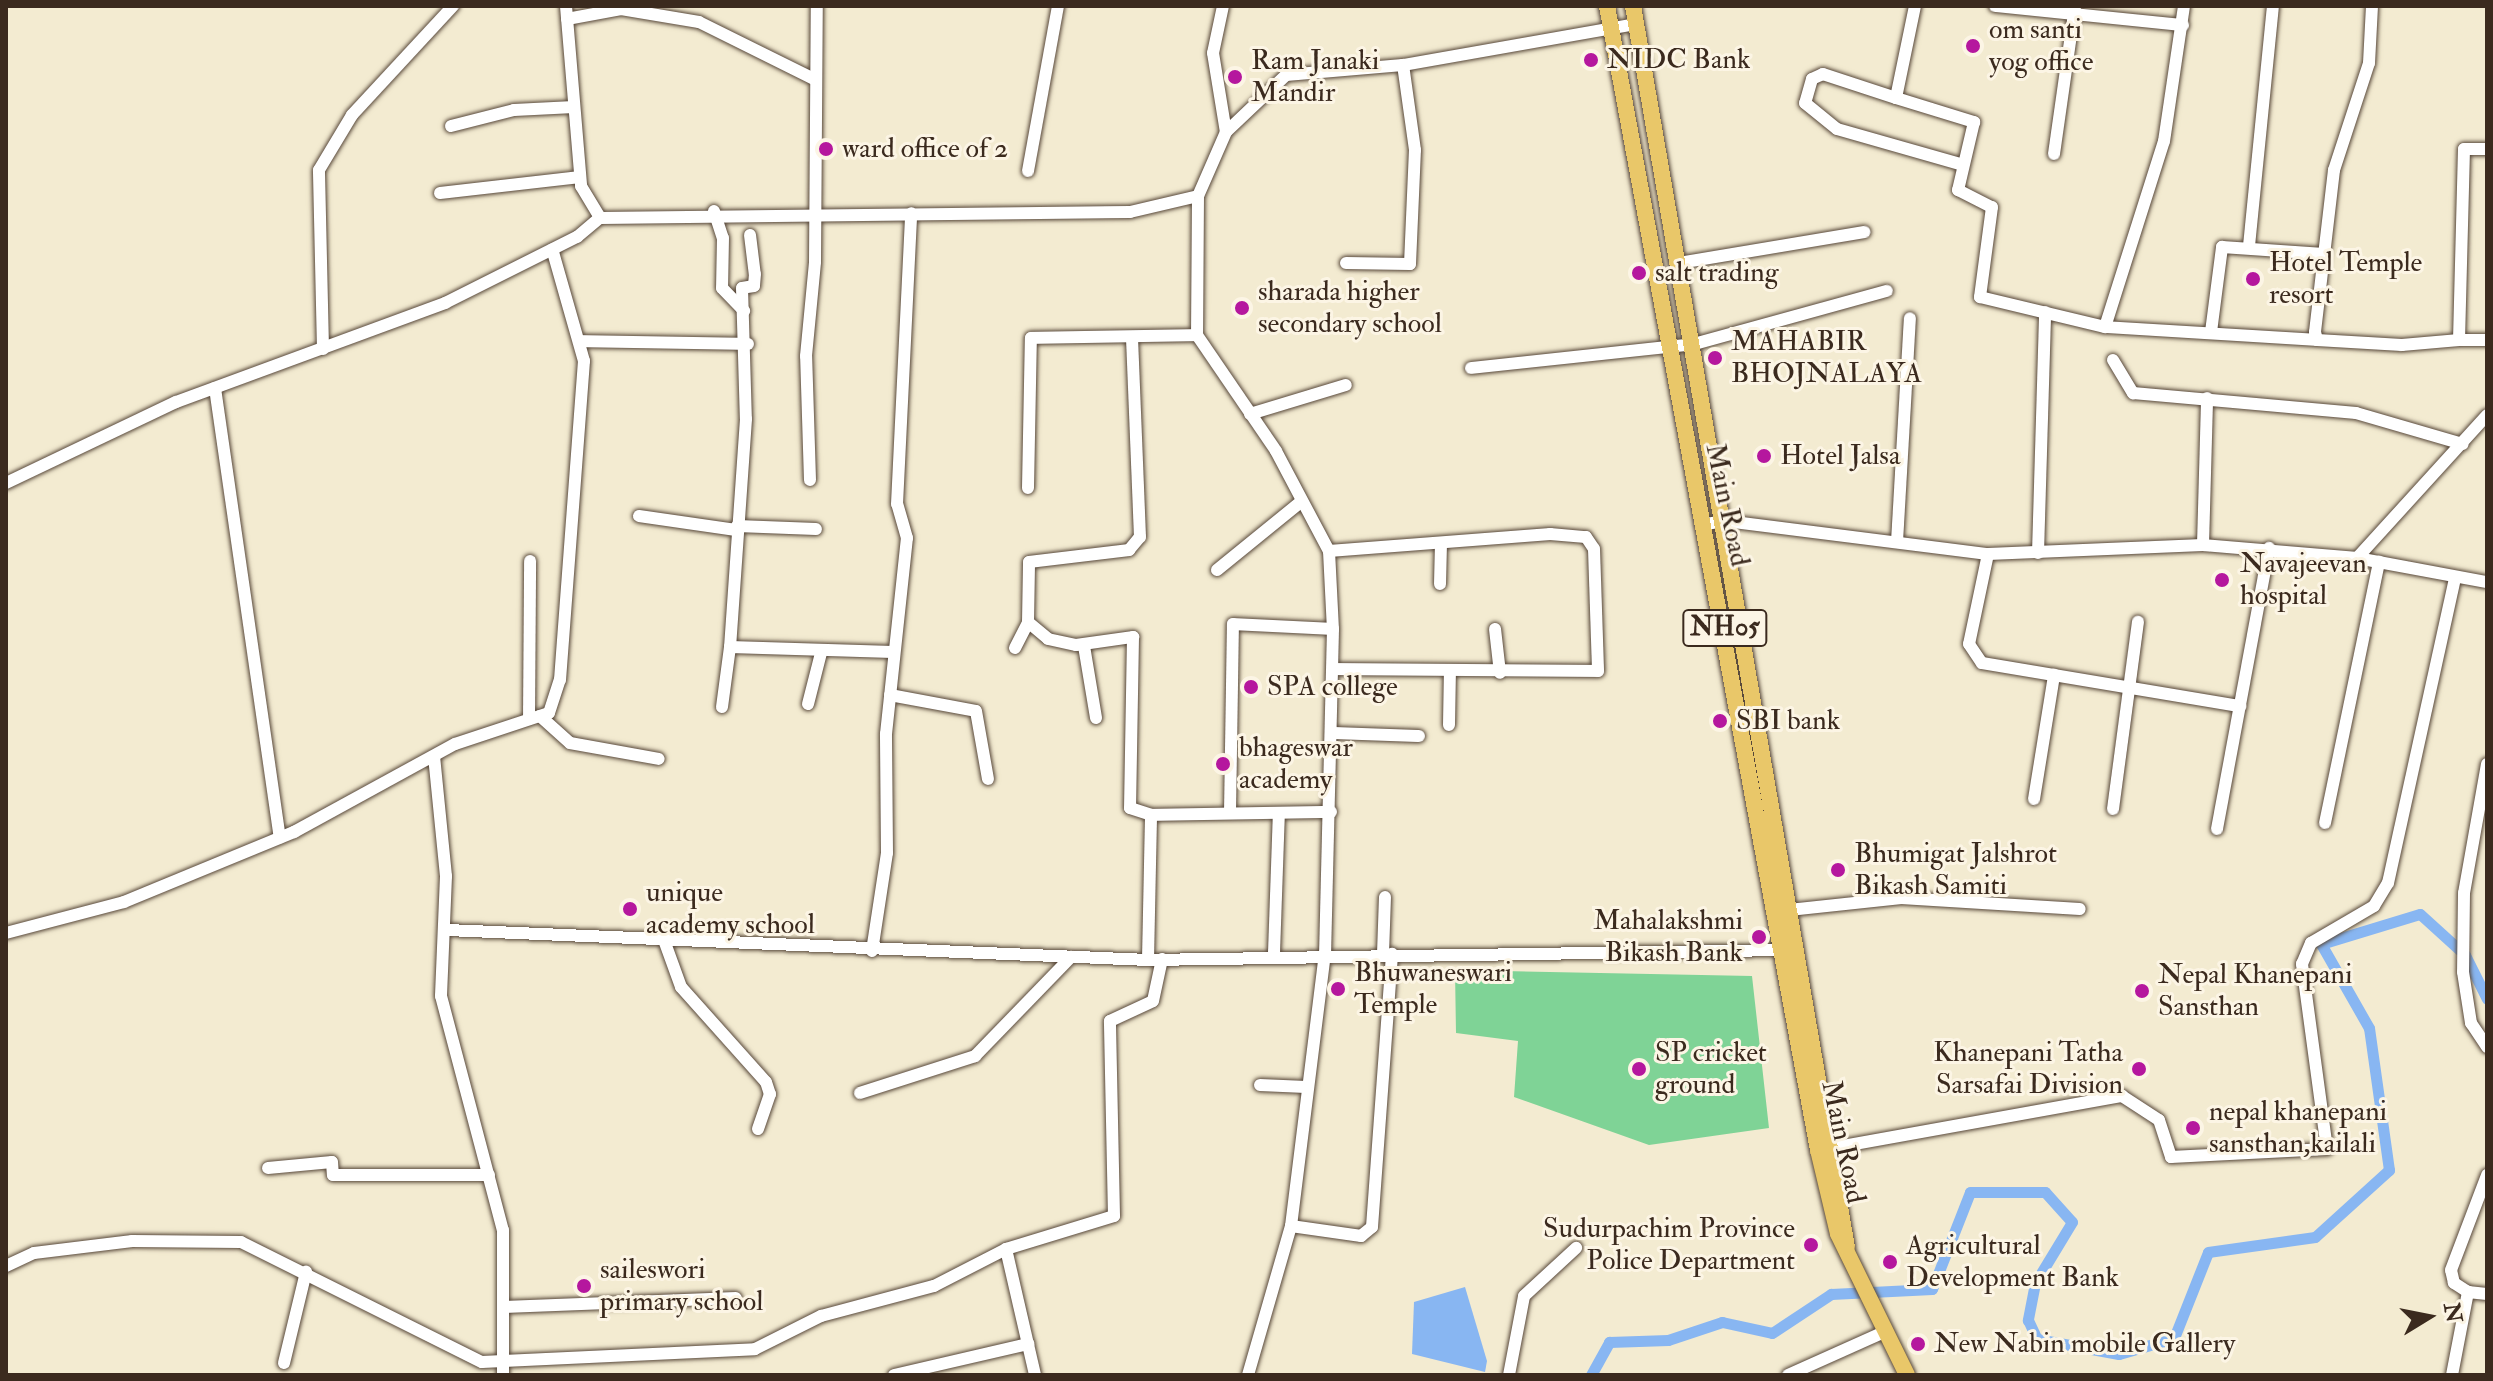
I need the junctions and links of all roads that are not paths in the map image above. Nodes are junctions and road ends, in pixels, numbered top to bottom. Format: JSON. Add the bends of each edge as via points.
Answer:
{"nodes":[{"id":1,"x":453,"y":6,"type":"edge"},
{"id":2,"x":817,"y":6,"type":"edge"},
{"id":3,"x":1058,"y":6,"type":"edge"},
{"id":4,"x":1223,"y":6,"type":"edge"},
{"id":5,"x":1607,"y":6,"type":"edge"},
{"id":6,"x":1633,"y":6,"type":"edge"},
{"id":7,"x":1915,"y":6,"type":"edge"},
{"id":8,"x":1995,"y":6,"type":"edge"},
{"id":9,"x":2184,"y":6,"type":"edge"},
{"id":10,"x":2273,"y":6,"type":"edge"},
{"id":11,"x":2372,"y":6,"type":"edge"},
{"id":12,"x":2074,"y":11,"type":"edge"},
{"id":13,"x":567,"y":13,"type":"edge"},
{"id":14,"x":1636,"y":24,"type":"junction"},
{"id":15,"x":2183,"y":25,"type":"junction"},
{"id":16,"x":1611,"y":29,"type":"junction"},
{"id":17,"x":1403,"y":65,"type":"junction"},
{"id":18,"x":814,"y":79,"type":"junction"},
{"id":19,"x":1896,"y":98,"type":"junction"},
{"id":20,"x":574,"y":107,"type":"junction"},
{"id":21,"x":451,"y":126,"type":"dead end"},
{"id":22,"x":1226,"y":132,"type":"junction"},
{"id":23,"x":2487,"y":149,"type":"edge"},
{"id":24,"x":2054,"y":154,"type":"dead end"},
{"id":25,"x":1963,"y":165,"type":"junction"},
{"id":26,"x":1028,"y":171,"type":"dead end"},
{"id":27,"x":580,"y":177,"type":"junction"},
{"id":28,"x":440,"y":193,"type":"dead end"},
{"id":29,"x":1198,"y":196,"type":"junction"},
{"id":30,"x":1666,"y":208,"type":"junction"},
{"id":31,"x":813,"y":210,"type":"junction"},
{"id":32,"x":1648,"y":210,"type":"junction"},
{"id":33,"x":714,"y":211,"type":"junction"},
{"id":34,"x":911,"y":213,"type":"junction"},
{"id":35,"x":600,"y":218,"type":"junction"},
{"id":36,"x":1864,"y":232,"type":"dead end"},
{"id":37,"x":750,"y":235,"type":"dead end"},
{"id":38,"x":2249,"y":246,"type":"junction"},
{"id":39,"x":552,"y":249,"type":"junction"},
{"id":40,"x":2324,"y":254,"type":"junction"},
{"id":41,"x":1346,"y":263,"type":"dead end"},
{"id":42,"x":1679,"y":263,"type":"junction"},
{"id":43,"x":1887,"y":291,"type":"dead end"},
{"id":44,"x":744,"y":311,"type":"junction"},
{"id":45,"x":2045,"y":312,"type":"junction"},
{"id":46,"x":1910,"y":318,"type":"dead end"},
{"id":47,"x":2105,"y":327,"type":"junction"},
{"id":48,"x":2211,"y":332,"type":"junction"},
{"id":49,"x":1197,"y":335,"type":"junction"},
{"id":50,"x":1132,"y":337,"type":"junction"},
{"id":51,"x":2317,"y":340,"type":"junction"},
{"id":52,"x":2459,"y":340,"type":"junction"},
{"id":53,"x":2487,"y":340,"type":"edge"},
{"id":54,"x":579,"y":341,"type":"junction"},
{"id":55,"x":748,"y":344,"type":"junction"},
{"id":56,"x":1694,"y":344,"type":"junction"},
{"id":57,"x":1669,"y":345,"type":"junction"},
{"id":58,"x":323,"y":349,"type":"junction"},
{"id":59,"x":2113,"y":360,"type":"dead end"},
{"id":60,"x":1471,"y":368,"type":"dead end"},
{"id":61,"x":1346,"y":385,"type":"dead end"},
{"id":62,"x":215,"y":388,"type":"junction"},
{"id":63,"x":2207,"y":398,"type":"junction"},
{"id":64,"x":1250,"y":414,"type":"junction"},
{"id":65,"x":2487,"y":415,"type":"edge"},
{"id":66,"x":2463,"y":444,"type":"junction"},
{"id":67,"x":810,"y":480,"type":"dead end"},
{"id":68,"x":6,"y":483,"type":"edge"},
{"id":69,"x":1028,"y":488,"type":"dead end"},
{"id":70,"x":1302,"y":501,"type":"junction"},
{"id":71,"x":639,"y":516,"type":"dead end"},
{"id":72,"x":1726,"y":521,"type":"junction"},
{"id":73,"x":1706,"y":524,"type":"junction"},
{"id":74,"x":736,"y":528,"type":"junction"},
{"id":75,"x":816,"y":529,"type":"dead end"},
{"id":76,"x":1897,"y":542,"type":"junction"},
{"id":77,"x":1441,"y":543,"type":"junction"},
{"id":78,"x":2203,"y":545,"type":"junction"},
{"id":79,"x":2269,"y":548,"type":"junction"},
{"id":80,"x":1329,"y":551,"type":"junction"},
{"id":81,"x":2038,"y":553,"type":"junction"},
{"id":82,"x":1988,"y":554,"type":"junction"},
{"id":83,"x":2357,"y":558,"type":"junction"},
{"id":84,"x":530,"y":561,"type":"dead end"},
{"id":85,"x":2379,"y":562,"type":"junction"},
{"id":86,"x":1217,"y":570,"type":"dead end"},
{"id":87,"x":2455,"y":577,"type":"junction"},
{"id":88,"x":2487,"y":582,"type":"edge"},
{"id":89,"x":1440,"y":584,"type":"dead end"},
{"id":90,"x":1028,"y":622,"type":"junction"},
{"id":91,"x":2138,"y":622,"type":"dead end"},
{"id":92,"x":1333,"y":629,"type":"junction"},
{"id":93,"x":1495,"y":629,"type":"dead end"},
{"id":94,"x":1084,"y":646,"type":"junction"},
{"id":95,"x":730,"y":647,"type":"junction"},
{"id":96,"x":1015,"y":648,"type":"dead end"},
{"id":97,"x":893,"y":652,"type":"junction"},
{"id":98,"x":821,"y":653,"type":"junction"},
{"id":99,"x":1334,"y":669,"type":"junction"},
{"id":100,"x":1450,"y":670,"type":"junction"},
{"id":101,"x":1500,"y":673,"type":"junction"},
{"id":102,"x":2054,"y":675,"type":"junction"},
{"id":103,"x":2129,"y":687,"type":"junction"},
{"id":104,"x":890,"y":695,"type":"junction"},
{"id":105,"x":808,"y":704,"type":"dead end"},
{"id":106,"x":2240,"y":706,"type":"junction"},
{"id":107,"x":722,"y":707,"type":"dead end"},
{"id":108,"x":1748,"y":713,"type":"junction"},
{"id":109,"x":534,"y":717,"type":"junction"},
{"id":110,"x":1096,"y":718,"type":"dead end"},
{"id":111,"x":1449,"y":725,"type":"dead end"},
{"id":112,"x":1333,"y":733,"type":"junction"},
{"id":113,"x":1419,"y":736,"type":"dead end"},
{"id":114,"x":434,"y":756,"type":"junction"},
{"id":115,"x":659,"y":759,"type":"dead end"},
{"id":116,"x":2487,"y":764,"type":"edge"},
{"id":117,"x":988,"y":779,"type":"dead end"},
{"id":118,"x":2034,"y":799,"type":"dead end"},
{"id":119,"x":2113,"y":809,"type":"dead end"},
{"id":120,"x":1230,"y":812,"type":"junction"},
{"id":121,"x":1331,"y":812,"type":"junction"},
{"id":122,"x":1279,"y":813,"type":"junction"},
{"id":123,"x":1151,"y":815,"type":"junction"},
{"id":124,"x":2325,"y":823,"type":"dead end"},
{"id":125,"x":2217,"y":829,"type":"dead end"},
{"id":126,"x":280,"y":837,"type":"junction"},
{"id":127,"x":1385,"y":897,"type":"dead end"},
{"id":128,"x":2080,"y":909,"type":"dead end"},
{"id":129,"x":1789,"y":910,"type":"junction"},
{"id":130,"x":447,"y":930,"type":"junction"},
{"id":131,"x":6,"y":933,"type":"edge"},
{"id":132,"x":664,"y":940,"type":"junction"},
{"id":133,"x":1787,"y":950,"type":"junction"},
{"id":134,"x":872,"y":951,"type":"junction"},
{"id":135,"x":1274,"y":953,"type":"junction"},
{"id":136,"x":1325,"y":953,"type":"junction"},
{"id":137,"x":1388,"y":954,"type":"junction"},
{"id":138,"x":1071,"y":957,"type":"junction"},
{"id":139,"x":1155,"y":960,"type":"junction"},
{"id":140,"x":2487,"y":1047,"type":"edge"},
{"id":141,"x":1260,"y":1085,"type":"dead end"},
{"id":142,"x":1306,"y":1087,"type":"junction"},
{"id":143,"x":860,"y":1093,"type":"dead end"},
{"id":144,"x":758,"y":1129,"type":"dead end"},
{"id":145,"x":1832,"y":1148,"type":"junction"},
{"id":146,"x":268,"y":1168,"type":"dead end"},
{"id":147,"x":489,"y":1175,"type":"junction"},
{"id":148,"x":2487,"y":1175,"type":"edge"},
{"id":149,"x":1291,"y":1226,"type":"junction"},
{"id":150,"x":1847,"y":1247,"type":"junction"},
{"id":151,"x":1576,"y":1248,"type":"dead end"},
{"id":152,"x":1006,"y":1249,"type":"junction"},
{"id":153,"x":6,"y":1266,"type":"edge"},
{"id":154,"x":306,"y":1272,"type":"junction"},
{"id":155,"x":2468,"y":1292,"type":"junction"},
{"id":156,"x":2487,"y":1294,"type":"edge"},
{"id":157,"x":736,"y":1298,"type":"dead end"},
{"id":158,"x":504,"y":1307,"type":"junction"},
{"id":159,"x":1883,"y":1335,"type":"junction"},
{"id":160,"x":1028,"y":1344,"type":"junction"},
{"id":161,"x":506,"y":1357,"type":"junction"},
{"id":162,"x":284,"y":1363,"type":"dead end"},
{"id":163,"x":503,"y":1375,"type":"edge"},
{"id":164,"x":894,"y":1375,"type":"edge"},
{"id":165,"x":1035,"y":1375,"type":"edge"},
{"id":166,"x":1248,"y":1375,"type":"edge"},
{"id":167,"x":1509,"y":1375,"type":"edge"},
{"id":168,"x":1788,"y":1375,"type":"edge"},
{"id":169,"x":1896,"y":1375,"type":"edge"},
{"id":170,"x":1907,"y":1375,"type":"edge"},
{"id":171,"x":2452,"y":1375,"type":"edge"}],
"edges":[{"from":1,"to":58,"type":"street","via":[[352,115],[319,170]]},
{"from":2,"to":18,"type":"street"},
{"from":3,"to":26,"type":"street"},
{"from":4,"to":22,"type":"street","via":[[1213,53]]},
{"from":5,"to":16,"type":"main road","name":"Main Road","number":"NH05"},
{"from":6,"to":14,"type":"main road","name":"Main Road","number":"NH05"},
{"from":7,"to":19,"type":"street"},
{"from":8,"to":12,"type":"street"},
{"from":9,"to":15,"type":"street"},
{"from":10,"to":38,"type":"street"},
{"from":11,"to":40,"type":"street","via":[[2369,63],[2334,170]]},
{"from":12,"to":15,"type":"street"},
{"from":12,"to":24,"type":"street"},
{"from":13,"to":18,"type":"street","via":[[621,9],[699,22]]},
{"from":13,"to":20,"type":"street"},
{"from":14,"to":16,"type":"street"},
{"from":14,"to":30,"type":"main road","name":"Main Road","number":"NH05"},
{"from":15,"to":47,"type":"street","via":[[2164,141]]},
{"from":16,"to":17,"type":"street"},
{"from":16,"to":32,"type":"main road","name":"Main Road","number":"NH05"},
{"from":17,"to":22,"type":"street","via":[[1286,75]]},
{"from":17,"to":41,"type":"street","via":[[1415,150],[1410,264]]},
{"from":18,"to":31,"type":"street"},
{"from":19,"to":25,"type":"street","via":[[1974,122]]},
{"from":19,"to":25,"type":"street","via":[[1823,74],[1812,79],[1805,103],[1837,129]]},
{"from":20,"to":21,"type":"street","via":[[514,110]]},
{"from":20,"to":27,"type":"street"},
{"from":22,"to":29,"type":"street"},
{"from":23,"to":52,"type":"street","via":[[2464,149]]},
{"from":25,"to":45,"type":"street","via":[[1962,197],[1992,207],[1980,297]]},
{"from":27,"to":28,"type":"street"},
{"from":27,"to":35,"type":"street"},
{"from":29,"to":34,"type":"street","via":[[1130,212]]},
{"from":29,"to":49,"type":"street"},
{"from":30,"to":32,"type":"main road"},
{"from":30,"to":42,"type":"main road","name":"Main Road","number":"NH05"},
{"from":31,"to":33,"type":"street"},
{"from":31,"to":34,"type":"street"},
{"from":31,"to":67,"type":"street"},
{"from":32,"to":57,"type":"main road","name":"Main Road","number":"NH05"},
{"from":33,"to":35,"type":"street"},
{"from":33,"to":44,"type":"street","via":[[723,238],[722,288]]},
{"from":34,"to":97,"type":"street","via":[[897,504],[907,538]]},
{"from":35,"to":39,"type":"street"},
{"from":36,"to":42,"type":"street"},
{"from":37,"to":44,"type":"street","via":[[755,274],[754,286],[742,288]]},
{"from":38,"to":40,"type":"street"},
{"from":38,"to":48,"type":"street","via":[[2222,247]]},
{"from":39,"to":54,"type":"street"},
{"from":39,"to":58,"type":"street","via":[[445,303]]},
{"from":40,"to":51,"type":"street"},
{"from":42,"to":56,"type":"main road","name":"Main Road","number":"NH05"},
{"from":43,"to":56,"type":"street"},
{"from":44,"to":55,"type":"street"},
{"from":45,"to":47,"type":"street"},
{"from":45,"to":81,"type":"street"},
{"from":46,"to":76,"type":"street"},
{"from":47,"to":48,"type":"street"},
{"from":48,"to":51,"type":"street"},
{"from":49,"to":50,"type":"street"},
{"from":49,"to":64,"type":"street"},
{"from":50,"to":69,"type":"street","via":[[1031,338]]},
{"from":50,"to":90,"type":"street","via":[[1140,537],[1129,550],[1029,562]]},
{"from":51,"to":52,"type":"street"},
{"from":52,"to":53,"type":"street"},
{"from":54,"to":55,"type":"street"},
{"from":54,"to":109,"type":"street","via":[[584,361],[560,680],[556,702]]},
{"from":55,"to":74,"type":"street"},
{"from":56,"to":57,"type":"street"},
{"from":56,"to":72,"type":"main road","name":"Main Road","number":"NH05"},
{"from":57,"to":60,"type":"street","via":[[1564,363]]},
{"from":57,"to":73,"type":"main road","name":"Main Road","number":"NH05"},
{"from":58,"to":62,"type":"street"},
{"from":59,"to":63,"type":"street","via":[[2133,393]]},
{"from":61,"to":64,"type":"street"},
{"from":62,"to":68,"type":"street"},
{"from":62,"to":126,"type":"street"},
{"from":63,"to":66,"type":"street","via":[[2356,413]]},
{"from":63,"to":78,"type":"street"},
{"from":64,"to":70,"type":"street"},
{"from":65,"to":66,"type":"street"},
{"from":66,"to":83,"type":"street"},
{"from":70,"to":80,"type":"street"},
{"from":70,"to":86,"type":"street"},
{"from":71,"to":74,"type":"street"},
{"from":72,"to":73,"type":"street"},
{"from":72,"to":76,"type":"street"},
{"from":72,"to":108,"type":"main road","name":"Main Road","number":"NH05"},
{"from":73,"to":108,"type":"main road","name":"Main Road","number":"NH05"},
{"from":74,"to":75,"type":"street"},
{"from":74,"to":95,"type":"street"},
{"from":76,"to":82,"type":"street"},
{"from":77,"to":80,"type":"street"},
{"from":77,"to":89,"type":"street"},
{"from":77,"to":101,"type":"street","via":[[1550,534],[1586,537],[1594,549],[1598,671]]},
{"from":78,"to":79,"type":"street"},
{"from":78,"to":81,"type":"street"},
{"from":79,"to":83,"type":"street"},
{"from":79,"to":106,"type":"street"},
{"from":80,"to":92,"type":"street"},
{"from":81,"to":82,"type":"street"},
{"from":82,"to":102,"type":"street","via":[[1971,654],[1982,663]]},
{"from":83,"to":85,"type":"street"},
{"from":84,"to":109,"type":"street"},
{"from":85,"to":87,"type":"street"},
{"from":85,"to":124,"type":"street"},
{"from":87,"to":88,"type":"street"},
{"from":87,"to":145,"type":"street","via":[[2388,883],[2374,906],[2311,943],[2302,964],[2327,1149],[2171,1157],[2159,1120],[2122,1096]]},
{"from":90,"to":94,"type":"street","via":[[1048,639]]},
{"from":90,"to":96,"type":"street"},
{"from":91,"to":103,"type":"street"},
{"from":92,"to":99,"type":"street"},
{"from":92,"to":120,"type":"street","via":[[1233,624]]},
{"from":93,"to":101,"type":"street"},
{"from":94,"to":110,"type":"street"},
{"from":94,"to":123,"type":"street","via":[[1134,632],[1130,808]]},
{"from":95,"to":98,"type":"street"},
{"from":95,"to":107,"type":"street"},
{"from":97,"to":98,"type":"street"},
{"from":97,"to":104,"type":"street"},
{"from":98,"to":105,"type":"street"},
{"from":99,"to":100,"type":"street"},
{"from":99,"to":112,"type":"street"},
{"from":100,"to":101,"type":"street"},
{"from":100,"to":111,"type":"street"},
{"from":102,"to":103,"type":"street"},
{"from":102,"to":118,"type":"street"},
{"from":103,"to":106,"type":"street"},
{"from":103,"to":119,"type":"street"},
{"from":104,"to":117,"type":"street","via":[[976,711]]},
{"from":104,"to":134,"type":"street","via":[[887,853]]},
{"from":106,"to":125,"type":"street"},
{"from":108,"to":129,"type":"main road","name":"Main Road","number":"NH05"},
{"from":108,"to":133,"type":"main road","name":"Main Road","number":"NH05"},
{"from":109,"to":114,"type":"street"},
{"from":109,"to":115,"type":"street","via":[[570,743]]},
{"from":112,"to":113,"type":"street"},
{"from":112,"to":121,"type":"street"},
{"from":114,"to":126,"type":"street"},
{"from":114,"to":130,"type":"street"},
{"from":116,"to":140,"type":"street","via":[[2464,893],[2463,972],[2471,1023]]},
{"from":120,"to":122,"type":"street"},
{"from":120,"to":123,"type":"street"},
{"from":121,"to":122,"type":"street"},
{"from":121,"to":136,"type":"street"},
{"from":122,"to":135,"type":"street"},
{"from":123,"to":139,"type":"street"},
{"from":126,"to":131,"type":"street","via":[[124,902]]},
{"from":127,"to":137,"type":"street"},
{"from":128,"to":129,"type":"street","via":[[1901,898]]},
{"from":129,"to":133,"type":"main road","name":"Main Road","number":"NH05"},
{"from":130,"to":132,"type":"street"},
{"from":130,"to":147,"type":"street","via":[[441,996]]},
{"from":132,"to":134,"type":"street"},
{"from":132,"to":144,"type":"street","via":[[681,987],[766,1082],[770,1094]]},
{"from":133,"to":137,"type":"street"},
{"from":133,"to":145,"type":"main road","name":"Main Road","number":"NH05"},
{"from":133,"to":150,"type":"main road","name":"Main Road","number":"NH05","via":[[1821,1165]]},
{"from":134,"to":138,"type":"street"},
{"from":135,"to":136,"type":"street"},
{"from":135,"to":139,"type":"street"},
{"from":136,"to":137,"type":"street"},
{"from":136,"to":142,"type":"street"},
{"from":137,"to":149,"type":"street","via":[[1372,1227],[1361,1236]]},
{"from":138,"to":139,"type":"street"},
{"from":138,"to":143,"type":"street","via":[[975,1056]]},
{"from":139,"to":152,"type":"street","via":[[1153,1001],[1110,1021],[1114,1216]]},
{"from":141,"to":142,"type":"street"},
{"from":142,"to":149,"type":"street"},
{"from":145,"to":150,"type":"main road","name":"Main Road","number":"NH05"},
{"from":146,"to":147,"type":"street","via":[[332,1162],[333,1175]]},
{"from":147,"to":158,"type":"street","via":[[503,1230]]},
{"from":148,"to":155,"type":"street","via":[[2451,1270],[2454,1283]]},
{"from":149,"to":166,"type":"street"},
{"from":150,"to":159,"type":"main road","name":"Main Road","number":"NH05"},
{"from":151,"to":167,"type":"street","via":[[1524,1296]]},
{"from":152,"to":160,"type":"street"},
{"from":152,"to":161,"type":"street","via":[[934,1286],[821,1316],[755,1349]]},
{"from":153,"to":154,"type":"street","via":[[48,1251],[217,1240],[268,1251]]},
{"from":154,"to":161,"type":"street","via":[[482,1362]]},
{"from":154,"to":162,"type":"street"},
{"from":155,"to":156,"type":"street"},
{"from":155,"to":171,"type":"street"},
{"from":157,"to":158,"type":"street"},
{"from":158,"to":161,"type":"street"},
{"from":159,"to":168,"type":"street"},
{"from":159,"to":169,"type":"main road","number":"NH05"},
{"from":159,"to":170,"type":"main road","number":"NH05"},
{"from":160,"to":164,"type":"street"},
{"from":160,"to":165,"type":"street"},
{"from":161,"to":163,"type":"street"}]}
